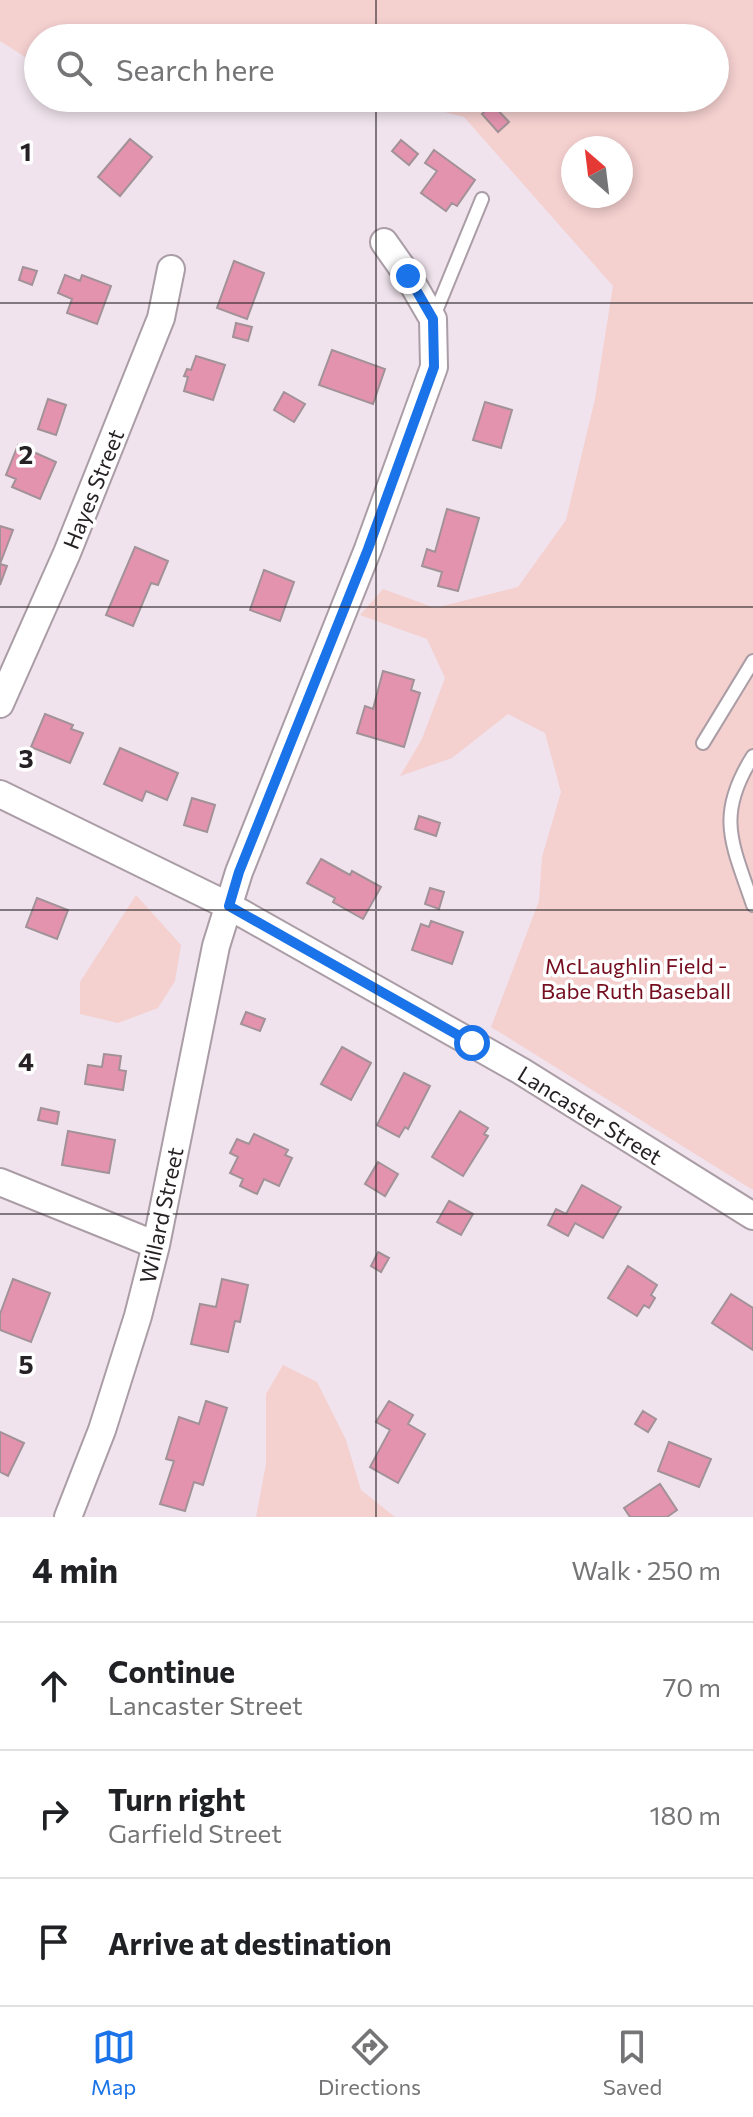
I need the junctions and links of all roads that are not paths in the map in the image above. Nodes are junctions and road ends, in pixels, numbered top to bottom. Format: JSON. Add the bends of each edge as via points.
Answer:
{"nodes":[{"id":1,"x":482,"y":199,"type":"dead end"},
{"id":2,"x":384,"y":242,"type":"dead end"},
{"id":3,"x":171,"y":269,"type":"dead end"},
{"id":4,"x":433,"y":319,"type":"junction"},
{"id":5,"x":753,"y":661,"type":"edge"},
{"id":6,"x":0,"y":704,"type":"edge"},
{"id":7,"x":703,"y":743,"type":"dead end"},
{"id":8,"x":753,"y":756,"type":"edge"},
{"id":9,"x":0,"y":794,"type":"edge"},
{"id":10,"x":753,"y":905,"type":"edge"},
{"id":11,"x":229,"y":906,"type":"junction"},
{"id":12,"x":0,"y":1182,"type":"edge"},
{"id":13,"x":753,"y":1216,"type":"edge"},
{"id":14,"x":156,"y":1245,"type":"junction"},
{"id":15,"x":68,"y":1517,"type":"edge"}],
"edges":[{"from":1,"to":4,"type":"lane"},
{"from":2,"to":4,"type":"street"},
{"from":3,"to":6,"type":"street","name":"Hayes Street","via":[[161,318]]},
{"from":4,"to":11,"type":"street","name":"Willard Street","via":[[434,367],[409,441]]},
{"from":5,"to":7,"type":"lane"},
{"from":8,"to":10,"type":"lane","via":[[738,780],[729,816]]},
{"from":9,"to":11,"type":"street","name":"Lancaster Street"},
{"from":11,"to":13,"type":"street","name":"Lancaster Street","via":[[521,1071]]},
{"from":11,"to":14,"type":"street","name":"Willard Street","via":[[216,946]]},
{"from":12,"to":14,"type":"street"},
{"from":14,"to":15,"type":"street","name":"Willard Street","via":[[107,1415]]}]}
